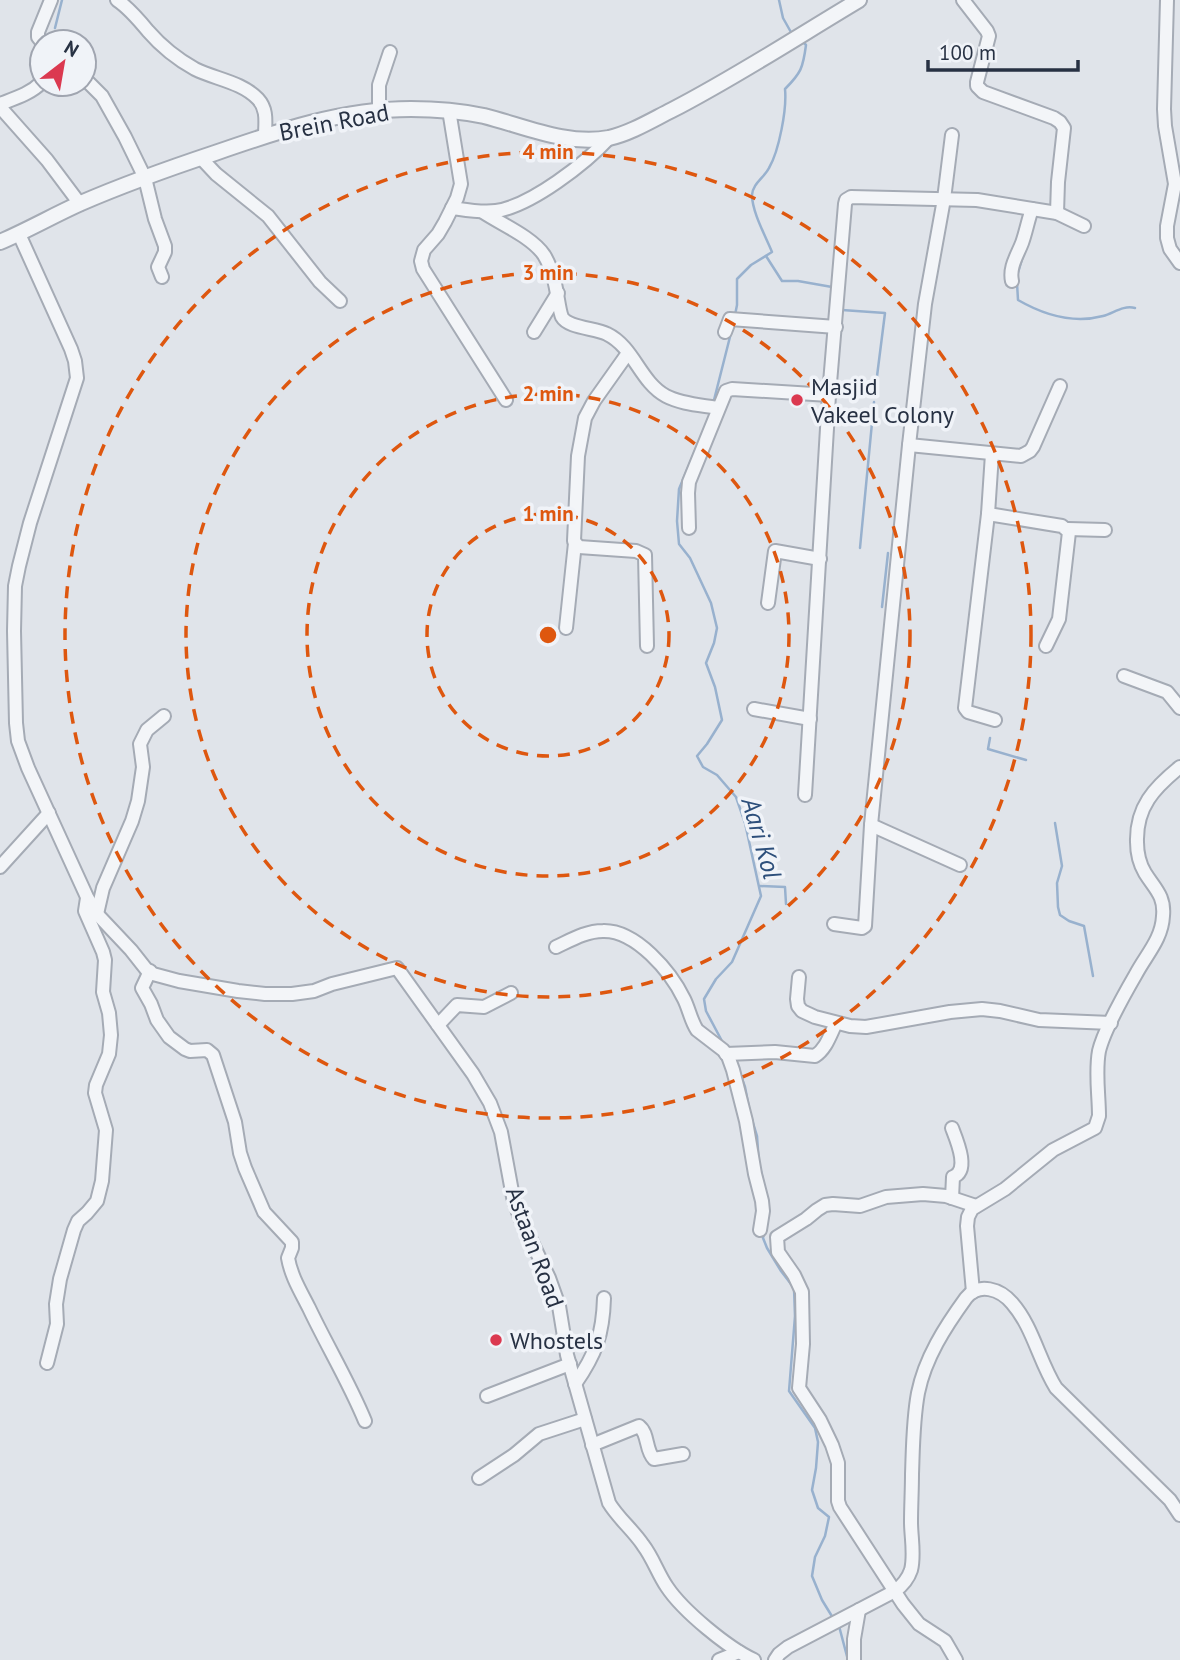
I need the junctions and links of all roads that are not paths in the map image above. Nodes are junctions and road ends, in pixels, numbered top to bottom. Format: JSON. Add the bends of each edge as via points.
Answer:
{"nodes":[{"id":1,"x":51,"y":0,"type":"edge"},
{"id":2,"x":117,"y":0,"type":"edge"},
{"id":3,"x":859,"y":0,"type":"edge"},
{"id":4,"x":963,"y":0,"type":"edge"},
{"id":5,"x":1167,"y":0,"type":"edge"},
{"id":6,"x":40,"y":28,"type":"edge"},
{"id":7,"x":390,"y":52,"type":"dead end"},
{"id":8,"x":98,"y":91,"type":"edge"},
{"id":9,"x":28,"y":93,"type":"edge"},
{"id":10,"x":0,"y":105,"type":"edge"},
{"id":11,"x":379,"y":110,"type":"junction"},
{"id":12,"x":449,"y":110,"type":"junction"},
{"id":13,"x":951,"y":135,"type":"dead end"},
{"id":14,"x":265,"y":136,"type":"junction"},
{"id":15,"x":610,"y":137,"type":"junction"},
{"id":16,"x":201,"y":158,"type":"junction"},
{"id":17,"x":145,"y":178,"type":"junction"},
{"id":18,"x":944,"y":199,"type":"junction"},
{"id":19,"x":80,"y":204,"type":"junction"},
{"id":20,"x":452,"y":208,"type":"junction"},
{"id":21,"x":1032,"y":209,"type":"junction"},
{"id":22,"x":482,"y":212,"type":"junction"},
{"id":23,"x":1057,"y":213,"type":"junction"},
{"id":24,"x":1084,"y":226,"type":"dead end"},
{"id":25,"x":19,"y":234,"type":"junction"},
{"id":26,"x":0,"y":242,"type":"edge"},
{"id":27,"x":1180,"y":263,"type":"edge"},
{"id":28,"x":162,"y":277,"type":"dead end"},
{"id":29,"x":1012,"y":281,"type":"dead end"},
{"id":30,"x":558,"y":293,"type":"junction"},
{"id":31,"x":340,"y":301,"type":"dead end"},
{"id":32,"x":836,"y":327,"type":"junction"},
{"id":33,"x":534,"y":332,"type":"dead end"},
{"id":34,"x":725,"y":332,"type":"dead end"},
{"id":35,"x":628,"y":353,"type":"junction"},
{"id":36,"x":1060,"y":386,"type":"dead end"},
{"id":37,"x":829,"y":395,"type":"junction"},
{"id":38,"x":506,"y":400,"type":"dead end"},
{"id":39,"x":714,"y":407,"type":"junction"},
{"id":40,"x":909,"y":445,"type":"junction"},
{"id":41,"x":992,"y":454,"type":"junction"},
{"id":42,"x":988,"y":514,"type":"junction"},
{"id":43,"x":689,"y":528,"type":"dead end"},
{"id":44,"x":1068,"y":529,"type":"junction"},
{"id":45,"x":1105,"y":530,"type":"dead end"},
{"id":46,"x":575,"y":543,"type":"junction"},
{"id":47,"x":820,"y":559,"type":"junction"},
{"id":48,"x":768,"y":603,"type":"dead end"},
{"id":49,"x":565,"y":628,"type":"dead end"},
{"id":50,"x":647,"y":646,"type":"dead end"},
{"id":51,"x":1046,"y":646,"type":"dead end"},
{"id":52,"x":1124,"y":676,"type":"dead end"},
{"id":53,"x":1180,"y":708,"type":"edge"},
{"id":54,"x":754,"y":709,"type":"dead end"},
{"id":55,"x":164,"y":716,"type":"dead end"},
{"id":56,"x":810,"y":719,"type":"junction"},
{"id":57,"x":995,"y":720,"type":"dead end"},
{"id":58,"x":1180,"y":767,"type":"edge"},
{"id":59,"x":805,"y":794,"type":"dead end"},
{"id":60,"x":49,"y":813,"type":"junction"},
{"id":61,"x":871,"y":825,"type":"junction"},
{"id":62,"x":960,"y":865,"type":"dead end"},
{"id":63,"x":0,"y":867,"type":"edge"},
{"id":64,"x":87,"y":897,"type":"junction"},
{"id":65,"x":97,"y":914,"type":"junction"},
{"id":66,"x":834,"y":924,"type":"dead end"},
{"id":67,"x":556,"y":947,"type":"dead end"},
{"id":68,"x":150,"y":971,"type":"junction"},
{"id":69,"x":799,"y":977,"type":"dead end"},
{"id":70,"x":511,"y":993,"type":"dead end"},
{"id":71,"x":836,"y":1023,"type":"junction"},
{"id":72,"x":1111,"y":1023,"type":"junction"},
{"id":73,"x":438,"y":1025,"type":"junction"},
{"id":74,"x":730,"y":1053,"type":"junction"},
{"id":75,"x":952,"y":1128,"type":"dead end"},
{"id":76,"x":952,"y":1198,"type":"junction"},
{"id":77,"x":976,"y":1206,"type":"junction"},
{"id":78,"x":760,"y":1230,"type":"dead end"},
{"id":79,"x":973,"y":1292,"type":"junction"},
{"id":80,"x":604,"y":1298,"type":"dead end"},
{"id":81,"x":47,"y":1363,"type":"dead end"},
{"id":82,"x":570,"y":1364,"type":"junction"},
{"id":83,"x":575,"y":1384,"type":"junction"},
{"id":84,"x":487,"y":1396,"type":"dead end"},
{"id":85,"x":585,"y":1419,"type":"junction"},
{"id":86,"x":365,"y":1421,"type":"dead end"},
{"id":87,"x":592,"y":1445,"type":"junction"},
{"id":88,"x":683,"y":1454,"type":"dead end"},
{"id":89,"x":479,"y":1478,"type":"dead end"},
{"id":90,"x":1180,"y":1515,"type":"edge"},
{"id":91,"x":895,"y":1591,"type":"junction"},
{"id":92,"x":859,"y":1610,"type":"junction"},
{"id":93,"x":738,"y":1653,"type":"junction"},
{"id":94,"x":719,"y":1660,"type":"edge"},
{"id":95,"x":754,"y":1660,"type":"edge"},
{"id":96,"x":775,"y":1660,"type":"edge"},
{"id":97,"x":854,"y":1660,"type":"edge"},
{"id":98,"x":956,"y":1660,"type":"edge"}],
"edges":[{"from":1,"to":6,"type":"street"},
{"from":2,"to":14,"type":"street","via":[[176,57],[256,97],[265,113]]},
{"from":3,"to":15,"type":"street","name":"Brein Road","via":[[689,101]]},
{"from":4,"to":23,"type":"street","via":[[989,36],[978,88],[1054,118],[1064,128]]},
{"from":5,"to":27,"type":"street","via":[[1164,109],[1175,184],[1167,238]]},
{"from":7,"to":11,"type":"street","via":[[379,85]]},
{"from":8,"to":17,"type":"street"},
{"from":9,"to":10,"type":"street"},
{"from":10,"to":19,"type":"street"},
{"from":11,"to":12,"type":"street","name":"Brein Road"},
{"from":11,"to":14,"type":"street","name":"Brein Road"},
{"from":12,"to":15,"type":"street","name":"Brein Road","via":[[574,139]]},
{"from":12,"to":20,"type":"street","via":[[461,184]]},
{"from":13,"to":18,"type":"street"},
{"from":14,"to":16,"type":"street","name":"Brein Road"},
{"from":15,"to":22,"type":"street","via":[[568,174],[531,197],[498,211]]},
{"from":16,"to":17,"type":"street","name":"Brein Road"},
{"from":16,"to":31,"type":"street","via":[[268,216]]},
{"from":17,"to":19,"type":"street","name":"Brein Road"},
{"from":17,"to":28,"type":"street","via":[[165,246],[158,267]]},
{"from":18,"to":21,"type":"street"},
{"from":18,"to":32,"type":"street","via":[[846,200]]},
{"from":18,"to":40,"type":"street","via":[[925,304]]},
{"from":19,"to":25,"type":"street","name":"Brein Road"},
{"from":20,"to":22,"type":"street"},
{"from":20,"to":38,"type":"street","via":[[425,250],[422,265]]},
{"from":21,"to":23,"type":"street"},
{"from":21,"to":29,"type":"street","via":[[1013,264]]},
{"from":22,"to":30,"type":"street","via":[[539,249]]},
{"from":23,"to":24,"type":"street"},
{"from":25,"to":26,"type":"street","name":"Brein Road"},
{"from":25,"to":60,"type":"street","via":[[77,370],[15,586],[18,741]]},
{"from":30,"to":33,"type":"street"},
{"from":30,"to":35,"type":"street","via":[[565,320],[608,334]]},
{"from":32,"to":34,"type":"street","via":[[736,319]]},
{"from":32,"to":37,"type":"street"},
{"from":35,"to":39,"type":"street","via":[[664,395]]},
{"from":35,"to":46,"type":"street","via":[[585,418],[578,456]]},
{"from":36,"to":41,"type":"street","via":[[1030,452],[1021,456]]},
{"from":37,"to":39,"type":"street","via":[[729,389]]},
{"from":37,"to":47,"type":"street"},
{"from":39,"to":43,"type":"street","via":[[712,429],[690,482]]},
{"from":40,"to":41,"type":"street"},
{"from":40,"to":61,"type":"street"},
{"from":41,"to":42,"type":"street"},
{"from":42,"to":44,"type":"street"},
{"from":42,"to":57,"type":"street","via":[[965,709]]},
{"from":44,"to":45,"type":"street"},
{"from":44,"to":51,"type":"street","via":[[1059,619]]},
{"from":46,"to":49,"type":"street"},
{"from":46,"to":50,"type":"street","via":[[645,555]]},
{"from":47,"to":48,"type":"street","via":[[775,551]]},
{"from":47,"to":56,"type":"street"},
{"from":52,"to":53,"type":"street","via":[[1167,692]]},
{"from":54,"to":56,"type":"street"},
{"from":55,"to":65,"type":"street","via":[[147,730],[140,744],[143,766],[138,801]]},
{"from":56,"to":59,"type":"street"},
{"from":58,"to":72,"type":"street","via":[[1156,788],[1140,813],[1139,861],[1161,896],[1164,916],[1156,943]]},
{"from":60,"to":63,"type":"street"},
{"from":60,"to":64,"type":"street"},
{"from":61,"to":62,"type":"street"},
{"from":61,"to":66,"type":"street","via":[[865,926]]},
{"from":64,"to":65,"type":"street"},
{"from":64,"to":81,"type":"street","via":[[85,911],[105,960],[102,985],[111,1035],[95,1093],[106,1130],[102,1181],[97,1201],[74,1230],[58,1286],[57,1324]]},
{"from":65,"to":68,"type":"street"},
{"from":67,"to":74,"type":"street","via":[[594,932],[612,931],[627,937],[665,970],[684,998],[697,1030]]},
{"from":68,"to":73,"type":"street","name":"Astaan Road","via":[[207,987],[292,994],[397,968]]},
{"from":68,"to":86,"type":"street","via":[[142,988],[162,1028],[185,1049],[207,1049],[213,1055],[245,1168],[264,1212],[292,1242],[288,1261]]},
{"from":69,"to":71,"type":"street","via":[[798,1006],[807,1014]]},
{"from":70,"to":73,"type":"street","via":[[486,1007],[457,1005]]},
{"from":71,"to":72,"type":"street","via":[[866,1027],[982,1009],[1038,1020]]},
{"from":71,"to":74,"type":"street","via":[[815,1056]]},
{"from":72,"to":77,"type":"street","via":[[1099,1049],[1095,1128],[1054,1150]]},
{"from":73,"to":82,"type":"street","name":"Astaan Road","via":[[490,1103],[501,1132],[516,1206],[555,1294]]},
{"from":74,"to":78,"type":"street","via":[[762,1201]]},
{"from":75,"to":76,"type":"street","via":[[961,1156]]},
{"from":76,"to":77,"type":"street"},
{"from":76,"to":91,"type":"street","via":[[897,1195],[860,1206],[825,1205],[777,1237],[778,1252],[802,1292],[799,1388],[832,1445],[838,1463],[838,1501]]},
{"from":77,"to":79,"type":"street","via":[[967,1226]]},
{"from":79,"to":90,"type":"street","via":[[993,1290],[1011,1302],[1056,1388]]},
{"from":79,"to":91,"type":"street","via":[[938,1340],[919,1391],[913,1441],[912,1565]]},
{"from":80,"to":83,"type":"street","via":[[601,1333]]},
{"from":82,"to":83,"type":"street","name":"Astaan Road"},
{"from":82,"to":84,"type":"street"},
{"from":83,"to":85,"type":"street","name":"Astaan Road"},
{"from":85,"to":87,"type":"street","name":"Astaan Road"},
{"from":85,"to":89,"type":"street","via":[[539,1434]]},
{"from":87,"to":88,"type":"street","via":[[639,1426],[652,1457]]},
{"from":87,"to":93,"type":"street","name":"Astaan Road","via":[[609,1503],[644,1545],[668,1589]]},
{"from":91,"to":92,"type":"street"},
{"from":91,"to":98,"type":"street","via":[[919,1624],[945,1641]]},
{"from":92,"to":96,"type":"street","via":[[788,1647]]},
{"from":92,"to":97,"type":"street"},
{"from":93,"to":94,"type":"street"},
{"from":93,"to":95,"type":"street","name":"Astaan Road"}]}
